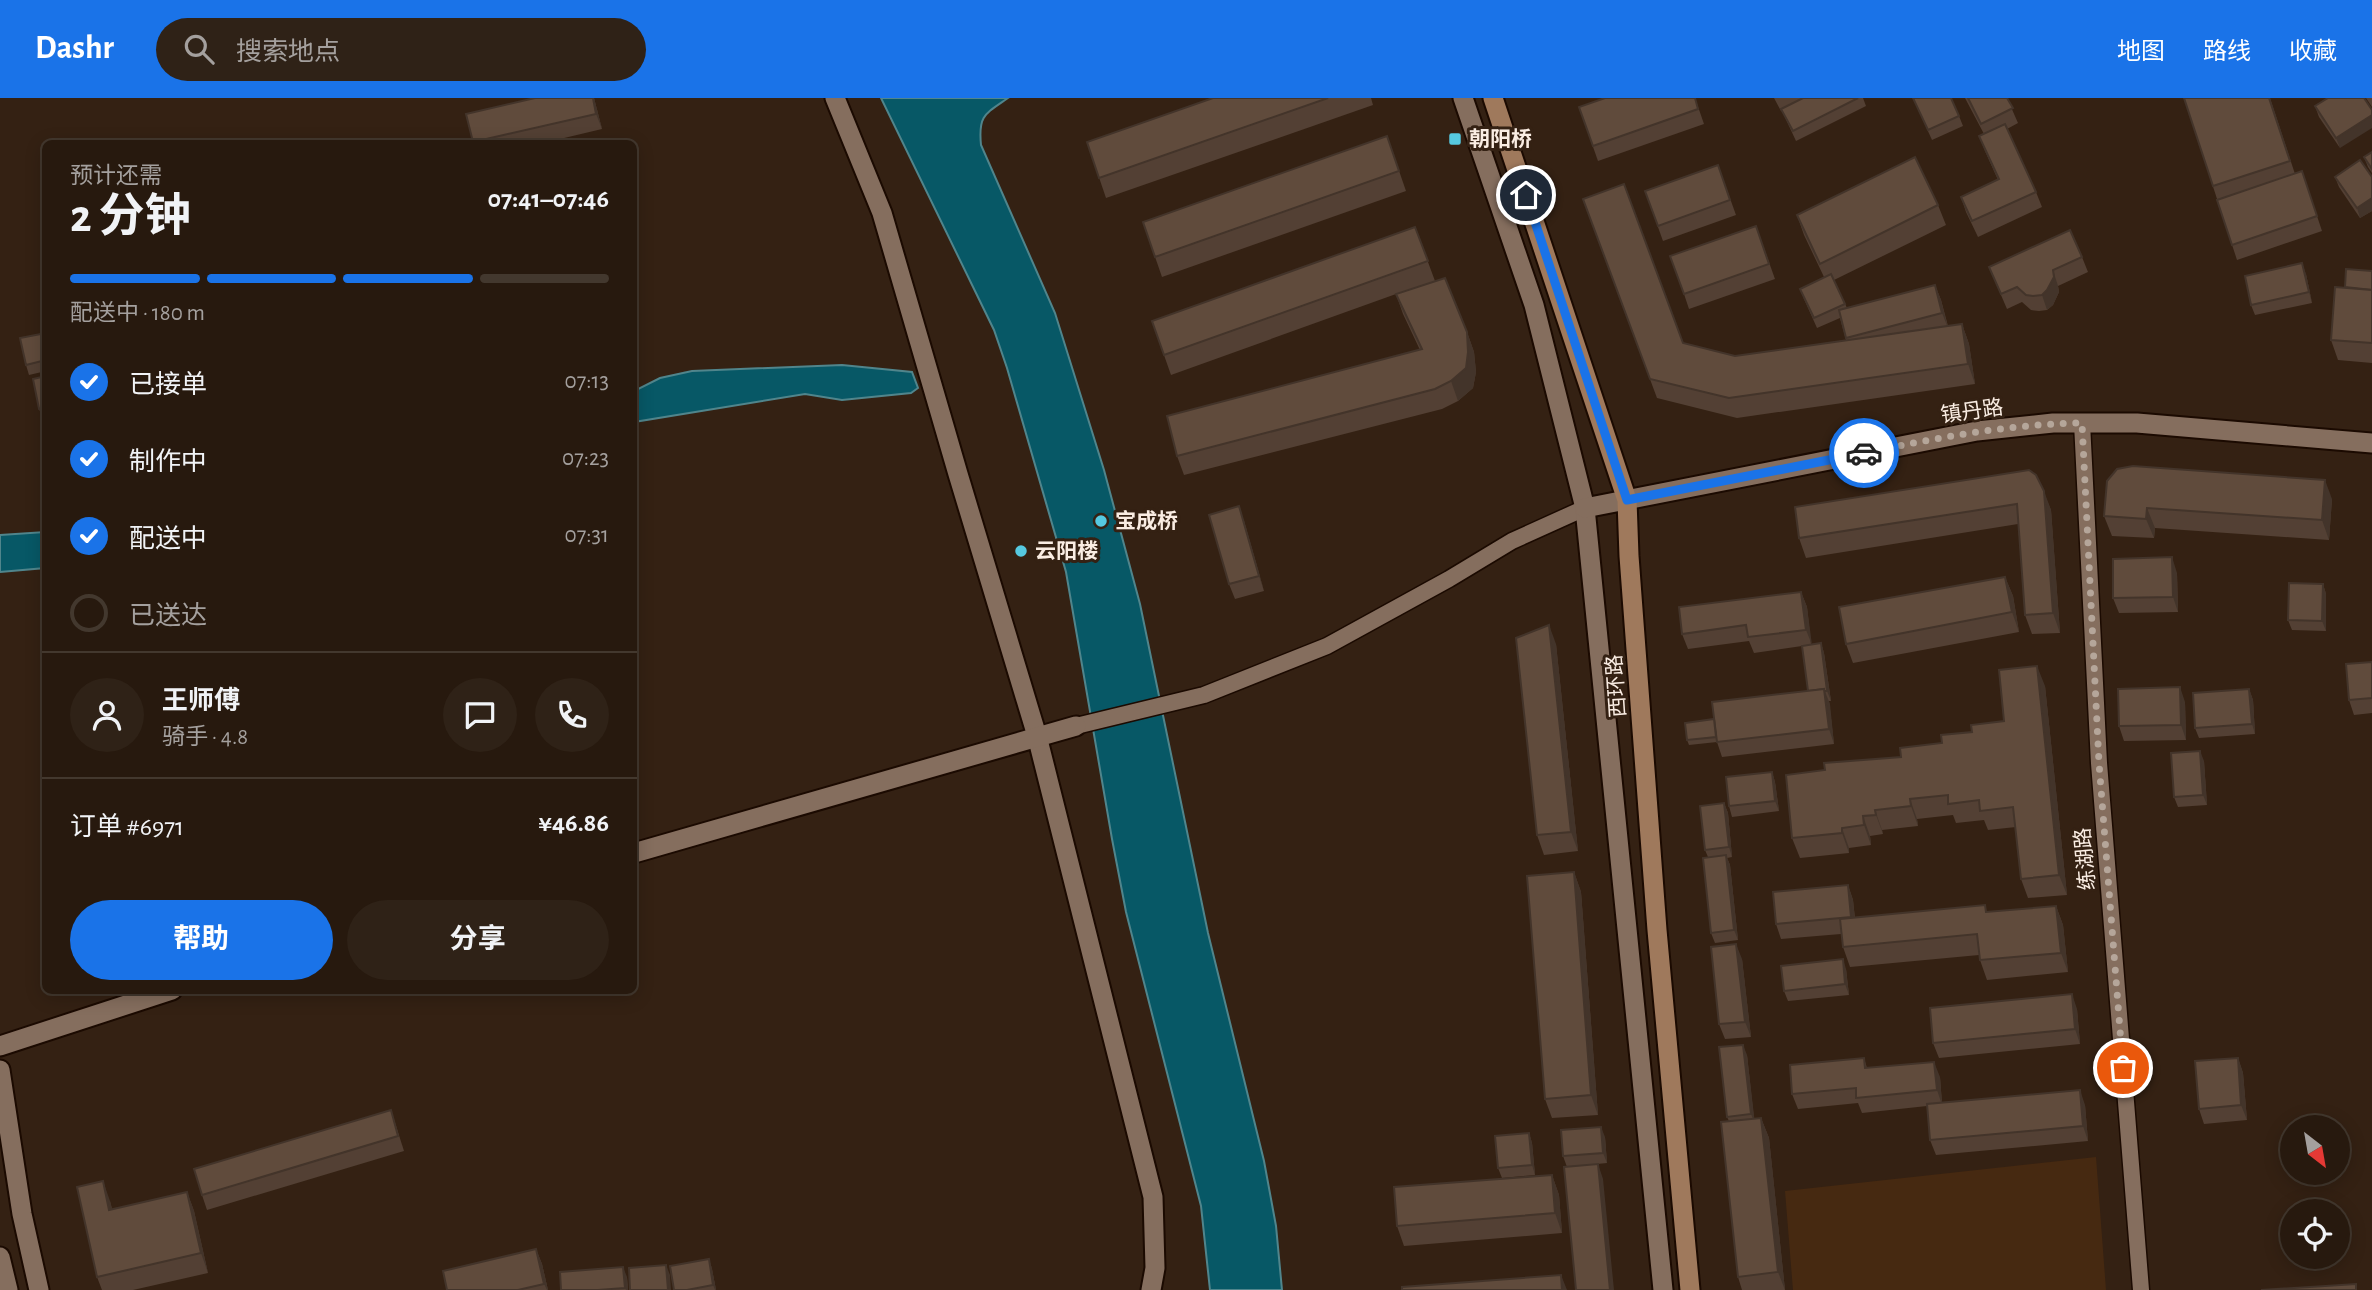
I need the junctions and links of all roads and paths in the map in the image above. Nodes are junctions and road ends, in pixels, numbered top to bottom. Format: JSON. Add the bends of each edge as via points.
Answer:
{"nodes":[{"id":1,"x":835,"y":98,"type":"edge"},
{"id":2,"x":1463,"y":98,"type":"edge"},
{"id":3,"x":1493,"y":98,"type":"edge"},
{"id":4,"x":2082,"y":423,"type":"junction"},
{"id":5,"x":2372,"y":443,"type":"edge"},
{"id":6,"x":1627,"y":500,"type":"junction"},
{"id":7,"x":1585,"y":508,"type":"junction"},
{"id":8,"x":1076,"y":726,"type":"joint"},
{"id":9,"x":1037,"y":736,"type":"junction"},
{"id":10,"x":637,"y":852,"type":"edge"},
{"id":11,"x":160,"y":994,"type":"edge"},
{"id":12,"x":0,"y":1046,"type":"edge"},
{"id":13,"x":0,"y":1070,"type":"edge"},
{"id":14,"x":0,"y":1257,"type":"edge"},
{"id":15,"x":9,"y":1290,"type":"edge"},
{"id":16,"x":39,"y":1290,"type":"edge"},
{"id":17,"x":1151,"y":1290,"type":"edge"},
{"id":18,"x":1663,"y":1290,"type":"edge"},
{"id":19,"x":1690,"y":1290,"type":"edge"},
{"id":20,"x":2141,"y":1290,"type":"edge"}],
"edges":[{"from":1,"to":9,"type":"street","via":[[882,213]]},
{"from":2,"to":7,"type":"street","name":"西环路","via":[[1534,305]]},
{"from":3,"to":6,"type":"main road","name":"西环路"},
{"from":4,"to":5,"type":"street","name":"镇丹路","via":[[2137,423]]},
{"from":4,"to":6,"type":"street","name":"镇丹路","via":[[1977,431]]},
{"from":4,"to":20,"type":"street","name":"练湖路","via":[[2099,763]]},
{"from":6,"to":7,"type":"street","name":"镇丹路"},
{"from":6,"to":19,"type":"main road","name":"西环路","via":[[1657,929]]},
{"from":7,"to":8,"type":"street","via":[[1512,541],[1327,646],[1204,695]]},
{"from":7,"to":18,"type":"street","name":"西环路"},
{"from":8,"to":9,"type":"street"},
{"from":9,"to":10,"type":"street"},
{"from":9,"to":17,"type":"street","via":[[1153,1197],[1155,1268]]},
{"from":11,"to":12,"type":"street"},
{"from":13,"to":16,"type":"street"},
{"from":14,"to":15,"type":"street"}]}
